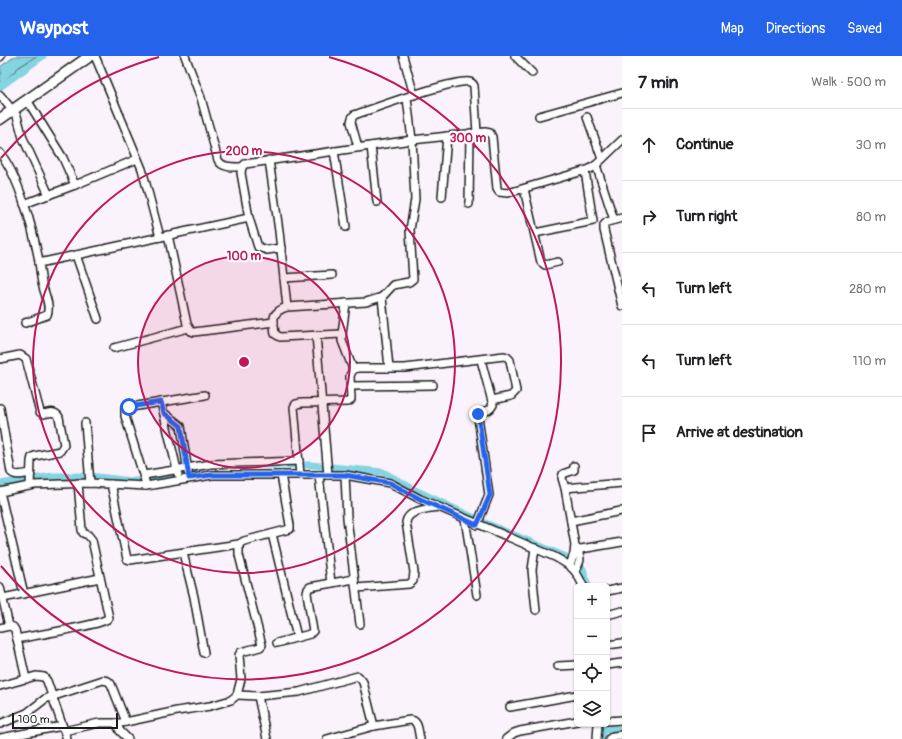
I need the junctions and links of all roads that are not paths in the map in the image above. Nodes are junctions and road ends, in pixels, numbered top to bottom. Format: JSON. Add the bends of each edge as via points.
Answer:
{"nodes":[{"id":1,"x":90,"y":56,"type":"edge"},
{"id":2,"x":95,"y":56,"type":"edge"},
{"id":3,"x":185,"y":56,"type":"edge"},
{"id":4,"x":403,"y":56,"type":"edge"},
{"id":5,"x":515,"y":56,"type":"edge"},
{"id":6,"x":532,"y":73,"type":"dead end"},
{"id":7,"x":622,"y":93,"type":"edge"},
{"id":8,"x":0,"y":95,"type":"edge"},
{"id":9,"x":410,"y":96,"type":"junction"},
{"id":10,"x":27,"y":100,"type":"junction"},
{"id":11,"x":12,"y":110,"type":"junction"},
{"id":12,"x":539,"y":116,"type":"dead end"},
{"id":13,"x":587,"y":117,"type":"dead end"},
{"id":14,"x":0,"y":119,"type":"edge"},
{"id":15,"x":473,"y":133,"type":"junction"},
{"id":16,"x":447,"y":136,"type":"junction"},
{"id":17,"x":412,"y":140,"type":"junction"},
{"id":18,"x":621,"y":142,"type":"edge"},
{"id":19,"x":371,"y":146,"type":"junction"},
{"id":20,"x":358,"y":147,"type":"junction"},
{"id":21,"x":334,"y":151,"type":"junction"},
{"id":22,"x":0,"y":153,"type":"edge"},
{"id":23,"x":137,"y":159,"type":"junction"},
{"id":24,"x":602,"y":159,"type":"junction"},
{"id":25,"x":269,"y":160,"type":"junction"},
{"id":26,"x":596,"y":165,"type":"junction"},
{"id":27,"x":242,"y":167,"type":"junction"},
{"id":28,"x":585,"y":171,"type":"junction"},
{"id":29,"x":75,"y":185,"type":"junction"},
{"id":30,"x":524,"y":188,"type":"junction"},
{"id":31,"x":49,"y":194,"type":"junction"},
{"id":32,"x":442,"y":197,"type":"dead end"},
{"id":33,"x":377,"y":202,"type":"dead end"},
{"id":34,"x":24,"y":204,"type":"junction"},
{"id":35,"x":469,"y":204,"type":"dead end"},
{"id":36,"x":249,"y":218,"type":"junction"},
{"id":37,"x":622,"y":218,"type":"edge"},
{"id":38,"x":614,"y":220,"type":"junction"},
{"id":39,"x":346,"y":227,"type":"dead end"},
{"id":40,"x":534,"y":233,"type":"junction"},
{"id":41,"x":168,"y":235,"type":"junction"},
{"id":42,"x":160,"y":237,"type":"junction"},
{"id":43,"x":281,"y":248,"type":"junction"},
{"id":44,"x":76,"y":255,"type":"junction"},
{"id":45,"x":558,"y":262,"type":"dead end"},
{"id":46,"x":40,"y":263,"type":"junction"},
{"id":47,"x":332,"y":275,"type":"dead end"},
{"id":48,"x":284,"y":278,"type":"junction"},
{"id":49,"x":382,"y":297,"type":"junction"},
{"id":50,"x":346,"y":304,"type":"junction"},
{"id":51,"x":622,"y":306,"type":"edge"},
{"id":52,"x":287,"y":307,"type":"junction"},
{"id":53,"x":98,"y":319,"type":"dead end"},
{"id":54,"x":274,"y":322,"type":"junction"},
{"id":55,"x":25,"y":323,"type":"dead end"},
{"id":56,"x":188,"y":328,"type":"junction"},
{"id":57,"x":342,"y":334,"type":"junction"},
{"id":58,"x":316,"y":335,"type":"junction"},
{"id":59,"x":114,"y":348,"type":"dead end"},
{"id":60,"x":0,"y":359,"type":"edge"},
{"id":61,"x":481,"y":360,"type":"junction"},
{"id":62,"x":389,"y":368,"type":"junction"},
{"id":63,"x":354,"y":369,"type":"junction"},
{"id":64,"x":433,"y":385,"type":"dead end"},
{"id":65,"x":351,"y":386,"type":"junction"},
{"id":66,"x":205,"y":395,"type":"dead end"},
{"id":67,"x":492,"y":400,"type":"junction"},
{"id":68,"x":161,"y":402,"type":"junction"},
{"id":69,"x":321,"y":402,"type":"junction"},
{"id":70,"x":0,"y":408,"type":"edge"},
{"id":71,"x":164,"y":413,"type":"junction"},
{"id":72,"x":84,"y":423,"type":"dead end"},
{"id":73,"x":574,"y":466,"type":"dead end"},
{"id":74,"x":300,"y":468,"type":"junction"},
{"id":75,"x":328,"y":470,"type":"junction"},
{"id":76,"x":31,"y":473,"type":"junction"},
{"id":77,"x":188,"y":473,"type":"junction"},
{"id":78,"x":178,"y":474,"type":"junction"},
{"id":79,"x":144,"y":475,"type":"junction"},
{"id":80,"x":281,"y":475,"type":"junction"},
{"id":81,"x":319,"y":475,"type":"junction"},
{"id":82,"x":345,"y":475,"type":"junction"},
{"id":83,"x":78,"y":483,"type":"junction"},
{"id":84,"x":90,"y":483,"type":"junction"},
{"id":85,"x":622,"y":483,"type":"edge"},
{"id":86,"x":111,"y":484,"type":"junction"},
{"id":87,"x":30,"y":486,"type":"junction"},
{"id":88,"x":146,"y":486,"type":"junction"},
{"id":89,"x":565,"y":488,"type":"junction"},
{"id":90,"x":0,"y":492,"type":"edge"},
{"id":91,"x":437,"y":507,"type":"junction"},
{"id":92,"x":621,"y":511,"type":"edge"},
{"id":93,"x":465,"y":519,"type":"junction"},
{"id":94,"x":479,"y":521,"type":"junction"},
{"id":95,"x":571,"y":521,"type":"junction"},
{"id":96,"x":272,"y":534,"type":"junction"},
{"id":97,"x":622,"y":542,"type":"edge"},
{"id":98,"x":239,"y":544,"type":"junction"},
{"id":99,"x":535,"y":548,"type":"junction"},
{"id":100,"x":574,"y":552,"type":"junction"},
{"id":101,"x":183,"y":553,"type":"junction"},
{"id":102,"x":573,"y":566,"type":"junction"},
{"id":103,"x":100,"y":578,"type":"junction"},
{"id":104,"x":354,"y":579,"type":"junction"},
{"id":105,"x":331,"y":583,"type":"junction"},
{"id":106,"x":582,"y":583,"type":"edge"},
{"id":107,"x":0,"y":587,"type":"edge"},
{"id":108,"x":356,"y":588,"type":"junction"},
{"id":109,"x":622,"y":588,"type":"edge"},
{"id":110,"x":610,"y":590,"type":"edge"},
{"id":111,"x":24,"y":594,"type":"junction"},
{"id":112,"x":477,"y":595,"type":"dead end"},
{"id":113,"x":3,"y":598,"type":"junction"},
{"id":114,"x":536,"y":610,"type":"dead end"},
{"id":115,"x":622,"y":611,"type":"edge"},
{"id":116,"x":610,"y":614,"type":"edge"},
{"id":117,"x":360,"y":624,"type":"dead end"},
{"id":118,"x":9,"y":626,"type":"junction"},
{"id":119,"x":0,"y":628,"type":"edge"},
{"id":120,"x":297,"y":637,"type":"junction"},
{"id":121,"x":17,"y":639,"type":"junction"},
{"id":122,"x":277,"y":643,"type":"dead end"},
{"id":123,"x":622,"y":643,"type":"edge"},
{"id":124,"x":610,"y":645,"type":"edge"},
{"id":125,"x":204,"y":653,"type":"dead end"},
{"id":126,"x":622,"y":663,"type":"edge"},
{"id":127,"x":610,"y":664,"type":"edge"},
{"id":128,"x":574,"y":665,"type":"edge"},
{"id":129,"x":558,"y":666,"type":"dead end"},
{"id":130,"x":26,"y":679,"type":"junction"},
{"id":131,"x":0,"y":686,"type":"edge"},
{"id":132,"x":237,"y":695,"type":"junction"},
{"id":133,"x":52,"y":696,"type":"junction"},
{"id":134,"x":258,"y":696,"type":"junction"},
{"id":135,"x":574,"y":696,"type":"edge"},
{"id":136,"x":510,"y":707,"type":"dead end"},
{"id":137,"x":622,"y":720,"type":"edge"},
{"id":138,"x":610,"y":721,"type":"edge"},
{"id":139,"x":126,"y":722,"type":"junction"},
{"id":140,"x":574,"y":722,"type":"edge"},
{"id":141,"x":116,"y":723,"type":"junction"},
{"id":142,"x":0,"y":724,"type":"edge"},
{"id":143,"x":374,"y":726,"type":"junction"},
{"id":144,"x":598,"y":727,"type":"edge"},
{"id":145,"x":63,"y":728,"type":"junction"},
{"id":146,"x":622,"y":735,"type":"edge"},
{"id":147,"x":0,"y":738,"type":"edge"},
{"id":148,"x":67,"y":739,"type":"edge"},
{"id":149,"x":128,"y":739,"type":"edge"},
{"id":150,"x":267,"y":739,"type":"edge"},
{"id":151,"x":327,"y":739,"type":"edge"},
{"id":152,"x":420,"y":739,"type":"edge"},
{"id":153,"x":506,"y":739,"type":"edge"},
{"id":154,"x":596,"y":739,"type":"edge"},
{"id":155,"x":609,"y":739,"type":"edge"}],
"edges":[{"from":1,"to":10,"type":"main road"},
{"from":2,"to":23,"type":"street"},
{"from":3,"to":27,"type":"street","via":[[201,98],[220,164]]},
{"from":4,"to":9,"type":"street"},
{"from":5,"to":6,"type":"street"},
{"from":7,"to":12,"type":"street"},
{"from":8,"to":11,"type":"street"},
{"from":9,"to":15,"type":"street","via":[[448,85],[472,83]]},
{"from":9,"to":17,"type":"street"},
{"from":9,"to":20,"type":"street","via":[[354,115],[352,118]]},
{"from":10,"to":11,"type":"main road"},
{"from":10,"to":29,"type":"street","via":[[60,154]]},
{"from":11,"to":14,"type":"main road"},
{"from":11,"to":31,"type":"street","via":[[17,116],[23,138]]},
{"from":13,"to":24,"type":"street"},
{"from":15,"to":16,"type":"street"},
{"from":15,"to":30,"type":"street","via":[[490,133],[492,136],[499,192],[508,193]]},
{"from":15,"to":35,"type":"street"},
{"from":16,"to":17,"type":"street"},
{"from":16,"to":32,"type":"street"},
{"from":17,"to":19,"type":"street"},
{"from":17,"to":49,"type":"street","via":[[415,199],[410,230],[413,279],[393,285]]},
{"from":18,"to":24,"type":"street"},
{"from":19,"to":20,"type":"street"},
{"from":19,"to":33,"type":"street"},
{"from":20,"to":21,"type":"street"},
{"from":21,"to":25,"type":"street"},
{"from":21,"to":39,"type":"street"},
{"from":22,"to":34,"type":"street"},
{"from":23,"to":29,"type":"street"},
{"from":23,"to":42,"type":"street"},
{"from":24,"to":26,"type":"street"},
{"from":25,"to":27,"type":"street","via":[[251,162]]},
{"from":25,"to":43,"type":"street"},
{"from":26,"to":28,"type":"street"},
{"from":26,"to":38,"type":"street"},
{"from":27,"to":36,"type":"street"},
{"from":28,"to":30,"type":"street"},
{"from":28,"to":40,"type":"street","via":[[594,221]]},
{"from":29,"to":31,"type":"street"},
{"from":30,"to":40,"type":"street"},
{"from":31,"to":34,"type":"street"},
{"from":34,"to":46,"type":"street"},
{"from":36,"to":41,"type":"street"},
{"from":36,"to":43,"type":"street","via":[[258,248]]},
{"from":37,"to":38,"type":"street"},
{"from":38,"to":51,"type":"street","via":[[604,225],[604,230]]},
{"from":40,"to":45,"type":"street","via":[[542,264]]},
{"from":41,"to":42,"type":"street"},
{"from":41,"to":56,"type":"street"},
{"from":42,"to":44,"type":"street"},
{"from":43,"to":48,"type":"street"},
{"from":44,"to":46,"type":"street"},
{"from":44,"to":53,"type":"street"},
{"from":46,"to":55,"type":"street","via":[[49,310],[47,315]]},
{"from":47,"to":48,"type":"street"},
{"from":48,"to":52,"type":"street"},
{"from":49,"to":50,"type":"street"},
{"from":49,"to":62,"type":"street"},
{"from":50,"to":52,"type":"street"},
{"from":50,"to":57,"type":"street"},
{"from":52,"to":54,"type":"street","via":[[275,313]]},
{"from":54,"to":56,"type":"street","via":[[194,332]]},
{"from":54,"to":58,"type":"street","via":[[275,334],[280,337]]},
{"from":56,"to":59,"type":"street"},
{"from":57,"to":58,"type":"street"},
{"from":57,"to":63,"type":"street","via":[[344,347]]},
{"from":58,"to":69,"type":"street"},
{"from":60,"to":76,"type":"street","via":[[20,355],[26,358],[40,412],[53,412],[59,417],[63,448],[32,458]]},
{"from":61,"to":62,"type":"street"},
{"from":61,"to":67,"type":"street"},
{"from":61,"to":67,"type":"street","via":[[504,356],[510,360],[516,391],[511,396]]},
{"from":62,"to":63,"type":"street"},
{"from":63,"to":65,"type":"street","via":[[350,376]]},
{"from":64,"to":65,"type":"street"},
{"from":65,"to":69,"type":"street","via":[[351,400],[348,402]]},
{"from":66,"to":68,"type":"street"},
{"from":67,"to":94,"type":"street","via":[[491,408],[481,412],[478,417],[489,488],[488,501]]},
{"from":68,"to":71,"type":"street"},
{"from":68,"to":79,"type":"street","via":[[125,408],[125,416]]},
{"from":69,"to":74,"type":"street","via":[[296,404],[294,407]]},
{"from":69,"to":75,"type":"street"},
{"from":70,"to":76,"type":"street","via":[[11,472],[17,475]]},
{"from":71,"to":77,"type":"street","via":[[181,426]]},
{"from":71,"to":78,"type":"street"},
{"from":72,"to":84,"type":"street"},
{"from":73,"to":89,"type":"street","via":[[574,470],[563,474]]},
{"from":74,"to":77,"type":"street","via":[[217,464]]},
{"from":74,"to":80,"type":"street"},
{"from":74,"to":81,"type":"street"},
{"from":75,"to":81,"type":"street"},
{"from":75,"to":82,"type":"street"},
{"from":76,"to":87,"type":"street"},
{"from":77,"to":78,"type":"street"},
{"from":77,"to":78,"type":"street"},
{"from":77,"to":80,"type":"street"},
{"from":78,"to":79,"type":"street"},
{"from":78,"to":88,"type":"street"},
{"from":79,"to":88,"type":"street"},
{"from":80,"to":96,"type":"street","via":[[290,529]]},
{"from":81,"to":105,"type":"street"},
{"from":82,"to":91,"type":"street","via":[[390,483]]},
{"from":82,"to":104,"type":"street"},
{"from":83,"to":84,"type":"street"},
{"from":83,"to":87,"type":"street"},
{"from":83,"to":103,"type":"street","via":[[82,530],[92,540]]},
{"from":84,"to":86,"type":"street"},
{"from":85,"to":89,"type":"street"},
{"from":86,"to":88,"type":"street"},
{"from":86,"to":101,"type":"street","via":[[127,559]]},
{"from":87,"to":90,"type":"street"},
{"from":89,"to":95,"type":"street"},
{"from":90,"to":111,"type":"street"},
{"from":91,"to":93,"type":"street"},
{"from":91,"to":108,"type":"street","via":[[415,512],[407,517],[413,581],[409,584]]},
{"from":92,"to":95,"type":"street"},
{"from":93,"to":94,"type":"street"},
{"from":93,"to":112,"type":"street"},
{"from":94,"to":99,"type":"street"},
{"from":95,"to":100,"type":"street"},
{"from":96,"to":98,"type":"street"},
{"from":96,"to":120,"type":"street"},
{"from":97,"to":100,"type":"street"},
{"from":98,"to":101,"type":"street"},
{"from":98,"to":132,"type":"street","via":[[262,645],[239,655],[241,679]]},
{"from":99,"to":102,"type":"street"},
{"from":99,"to":114,"type":"street","via":[[532,570]]},
{"from":100,"to":102,"type":"street","via":[[579,553],[580,560]]},
{"from":101,"to":125,"type":"street"},
{"from":102,"to":106,"type":"street"},
{"from":103,"to":111,"type":"street"},
{"from":103,"to":121,"type":"street","via":[[109,618],[90,625]]},
{"from":104,"to":105,"type":"street"},
{"from":104,"to":108,"type":"street"},
{"from":105,"to":120,"type":"street","via":[[308,589],[313,631]]},
{"from":107,"to":113,"type":"street"},
{"from":108,"to":117,"type":"street"},
{"from":109,"to":110,"type":"street"},
{"from":111,"to":113,"type":"street"},
{"from":113,"to":118,"type":"street"},
{"from":115,"to":116,"type":"street"},
{"from":118,"to":119,"type":"street"},
{"from":118,"to":121,"type":"street","via":[[15,630]]},
{"from":120,"to":122,"type":"street"},
{"from":121,"to":130,"type":"street"},
{"from":123,"to":124,"type":"street"},
{"from":126,"to":127,"type":"street"},
{"from":128,"to":129,"type":"street"},
{"from":130,"to":131,"type":"street"},
{"from":130,"to":133,"type":"street","via":[[44,677]]},
{"from":132,"to":134,"type":"street"},
{"from":132,"to":139,"type":"street","via":[[231,700],[210,706]]},
{"from":133,"to":139,"type":"street","via":[[103,680],[108,681]]},
{"from":133,"to":142,"type":"street","via":[[44,699],[27,713]]},
{"from":133,"to":145,"type":"street"},
{"from":134,"to":143,"type":"street","via":[[299,692],[358,676],[363,682]]},
{"from":134,"to":150,"type":"street"},
{"from":135,"to":136,"type":"street"},
{"from":137,"to":138,"type":"street"},
{"from":139,"to":141,"type":"street"},
{"from":140,"to":153,"type":"street","via":[[520,731]]},
{"from":141,"to":145,"type":"street"},
{"from":141,"to":149,"type":"street"},
{"from":143,"to":151,"type":"street"},
{"from":143,"to":152,"type":"street","via":[[413,720],[416,722]]},
{"from":144,"to":154,"type":"street"},
{"from":145,"to":147,"type":"street"},
{"from":145,"to":148,"type":"street"},
{"from":146,"to":155,"type":"street"}]}
